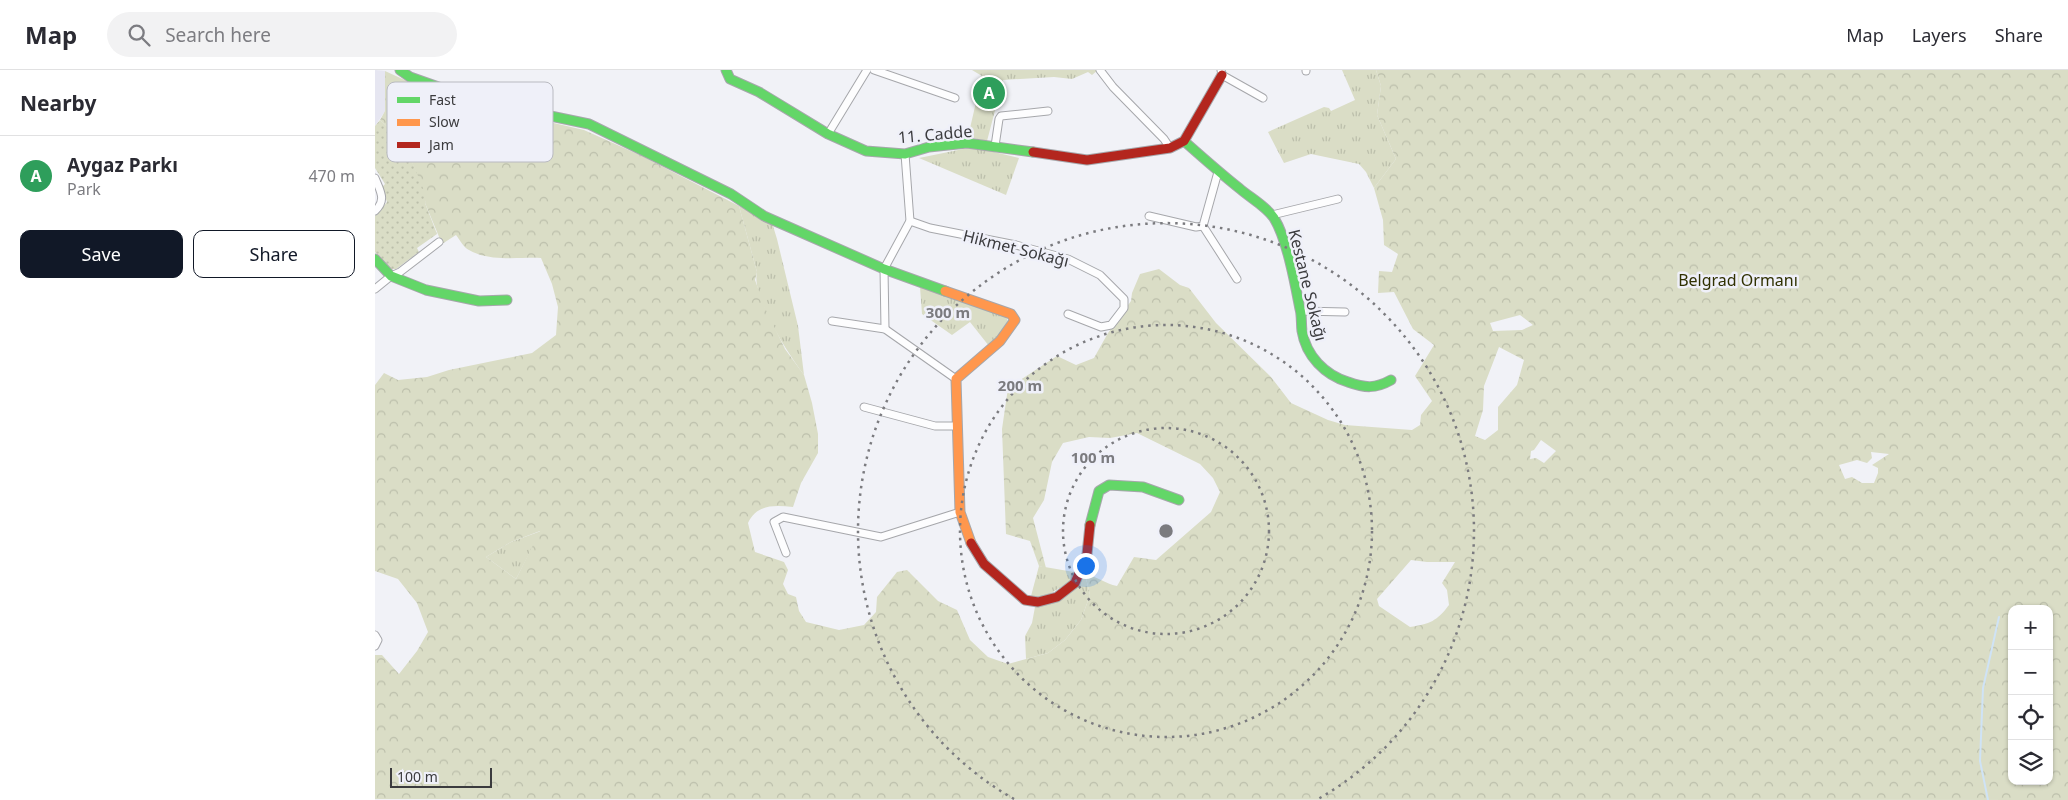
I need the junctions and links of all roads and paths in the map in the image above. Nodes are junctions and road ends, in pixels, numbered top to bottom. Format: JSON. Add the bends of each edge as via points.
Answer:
{"nodes":[{"id":1,"x":400,"y":70,"type":"edge"},
{"id":2,"x":725,"y":70,"type":"edge"},
{"id":3,"x":867,"y":70,"type":"edge"},
{"id":4,"x":874,"y":70,"type":"edge"},
{"id":5,"x":1100,"y":70,"type":"edge"},
{"id":6,"x":1222,"y":72,"type":"edge"},
{"id":7,"x":425,"y":82,"type":"edge"},
{"id":8,"x":955,"y":98,"type":"dead end"},
{"id":9,"x":1263,"y":98,"type":"dead end"},
{"id":10,"x":1048,"y":112,"type":"dead end"},
{"id":11,"x":553,"y":117,"type":"edge"},
{"id":12,"x":828,"y":134,"type":"junction"},
{"id":13,"x":1184,"y":141,"type":"junction"},
{"id":14,"x":995,"y":146,"type":"junction"},
{"id":15,"x":1170,"y":148,"type":"junction"},
{"id":16,"x":905,"y":154,"type":"junction"},
{"id":17,"x":1218,"y":172,"type":"junction"},
{"id":18,"x":375,"y":178,"type":"edge"},
{"id":19,"x":1338,"y":199,"type":"dead end"},
{"id":20,"x":375,"y":211,"type":"edge"},
{"id":21,"x":1272,"y":215,"type":"junction"},
{"id":22,"x":1149,"y":216,"type":"dead end"},
{"id":23,"x":910,"y":220,"type":"junction"},
{"id":24,"x":1203,"y":226,"type":"junction"},
{"id":25,"x":439,"y":242,"type":"dead end"},
{"id":26,"x":375,"y":259,"type":"edge"},
{"id":27,"x":884,"y":269,"type":"junction"},
{"id":28,"x":391,"y":276,"type":"junction"},
{"id":29,"x":1237,"y":280,"type":"dead end"},
{"id":30,"x":375,"y":289,"type":"edge"},
{"id":31,"x":507,"y":300,"type":"dead end"},
{"id":32,"x":1301,"y":312,"type":"junction"},
{"id":33,"x":1345,"y":312,"type":"dead end"},
{"id":34,"x":1068,"y":314,"type":"dead end"},
{"id":35,"x":832,"y":321,"type":"dead end"},
{"id":36,"x":885,"y":330,"type":"junction"},
{"id":37,"x":957,"y":379,"type":"junction"},
{"id":38,"x":1391,"y":380,"type":"dead end"},
{"id":39,"x":864,"y":407,"type":"dead end"},
{"id":40,"x":957,"y":426,"type":"junction"},
{"id":41,"x":1179,"y":500,"type":"dead end"},
{"id":42,"x":960,"y":512,"type":"junction"},
{"id":43,"x":787,"y":554,"type":"dead end"},
{"id":44,"x":375,"y":635,"type":"edge"},
{"id":45,"x":375,"y":646,"type":"edge"}],
"edges":[{"from":1,"to":7,"type":"street"},
{"from":2,"to":12,"type":"street","name":"11. Cadde","via":[[730,79],[759,92]]},
{"from":3,"to":12,"type":"street"},
{"from":4,"to":8,"type":"street"},
{"from":5,"to":15,"type":"street"},
{"from":6,"to":9,"type":"street"},
{"from":6,"to":13,"type":"street"},
{"from":10,"to":14,"type":"street","via":[[1001,116]]},
{"from":11,"to":27,"type":"street","via":[[589,124],[731,194],[764,216]]},
{"from":12,"to":16,"type":"street","name":"11. Cadde","via":[[866,151]]},
{"from":13,"to":15,"type":"street","name":"11. Cadde"},
{"from":13,"to":17,"type":"street","name":"Kestane Sokağı"},
{"from":14,"to":15,"type":"street","name":"11. Cadde","via":[[1087,160]]},
{"from":14,"to":16,"type":"street","name":"11. Cadde","via":[[958,144]]},
{"from":16,"to":23,"type":"street"},
{"from":17,"to":21,"type":"street","name":"Kestane Sokağı"},
{"from":17,"to":24,"type":"street"},
{"from":18,"to":20,"type":"street","via":[[383,198]]},
{"from":19,"to":21,"type":"street"},
{"from":21,"to":32,"type":"street","name":"Kestane Sokağı","via":[[1279,227]]},
{"from":22,"to":24,"type":"street"},
{"from":23,"to":27,"type":"street"},
{"from":23,"to":34,"type":"street","name":"Hikmet Sokağı","via":[[930,228],[1068,259],[1100,275],[1124,299],[1124,308],[1111,325],[1101,327]]},
{"from":24,"to":29,"type":"street"},
{"from":25,"to":28,"type":"street"},
{"from":26,"to":28,"type":"street"},
{"from":27,"to":36,"type":"street"},
{"from":27,"to":37,"type":"street","via":[[1011,314],[1015,320],[1000,340]]},
{"from":28,"to":30,"type":"street"},
{"from":28,"to":31,"type":"street","via":[[450,297],[479,302]]},
{"from":32,"to":33,"type":"street"},
{"from":32,"to":38,"type":"street","name":"Kestane Sokağı","via":[[1302,332],[1308,351],[1329,374],[1365,388]]},
{"from":35,"to":36,"type":"street"},
{"from":36,"to":37,"type":"street"},
{"from":37,"to":40,"type":"street"},
{"from":39,"to":40,"type":"street","via":[[935,426]]},
{"from":40,"to":42,"type":"street"},
{"from":41,"to":42,"type":"street","via":[[1143,487],[1109,485],[1099,491],[1090,524],[1087,554],[1075,582],[1057,597],[1038,602],[1025,600],[983,564],[969,540]]},
{"from":42,"to":43,"type":"street","via":[[881,537],[783,517],[774,522]]},
{"from":44,"to":45,"type":"street","via":[[378,640]]}]}
